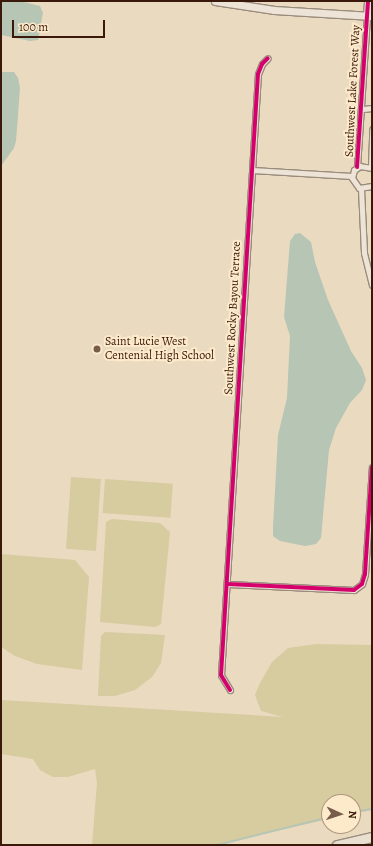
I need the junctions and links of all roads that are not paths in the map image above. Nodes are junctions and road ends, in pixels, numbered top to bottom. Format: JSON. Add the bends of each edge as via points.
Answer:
{"nodes":[{"id":1,"x":215,"y":1,"type":"edge"},
{"id":2,"x":368,"y":1,"type":"edge"},
{"id":3,"x":369,"y":16,"type":"edge"},
{"id":4,"x":268,"y":58,"type":"dead end"},
{"id":5,"x":372,"y":108,"type":"edge"},
{"id":6,"x":362,"y":109,"type":"junction"},
{"id":7,"x":372,"y":129,"type":"edge"},
{"id":8,"x":357,"y":167,"type":"junction"},
{"id":9,"x":372,"y":168,"type":"edge"},
{"id":10,"x":252,"y":170,"type":"junction"},
{"id":11,"x":352,"y":176,"type":"junction"},
{"id":12,"x":372,"y":186,"type":"edge"},
{"id":13,"x":361,"y":189,"type":"junction"},
{"id":14,"x":372,"y":285,"type":"edge"},
{"id":15,"x":372,"y":467,"type":"edge"},
{"id":16,"x":228,"y":584,"type":"junction"},
{"id":17,"x":230,"y":690,"type":"dead end"},
{"id":18,"x":372,"y":837,"type":"edge"},
{"id":19,"x":337,"y":845,"type":"edge"}],
"edges":[{"from":1,"to":3,"type":"street","via":[[274,10]]},
{"from":2,"to":3,"type":"street"},
{"from":3,"to":6,"type":"street","name":"Southwest Lake Forest Way"},
{"from":4,"to":10,"type":"street","name":"Southwest Rocky Bayou Terrace","via":[[258,74]]},
{"from":5,"to":6,"type":"street"},
{"from":6,"to":8,"type":"street","name":"Southwest Lake Forest Way"},
{"from":7,"to":9,"type":"street","name":"Southwest Lake Forest Way"},
{"from":8,"to":9,"type":"street","via":[[364,165]]},
{"from":8,"to":11,"type":"street"},
{"from":10,"to":11,"type":"street"},
{"from":10,"to":16,"type":"street","name":"Southwest Rocky Bayou Terrace"},
{"from":11,"to":13,"type":"street","via":[[353,182]]},
{"from":12,"to":13,"type":"street"},
{"from":13,"to":14,"type":"street","via":[[364,253]]},
{"from":15,"to":16,"type":"street","via":[[366,574],[362,584],[354,590]]},
{"from":16,"to":17,"type":"street","name":"Southwest Rocky Bayou Terrace","via":[[221,675]]},
{"from":18,"to":19,"type":"highway"}]}
